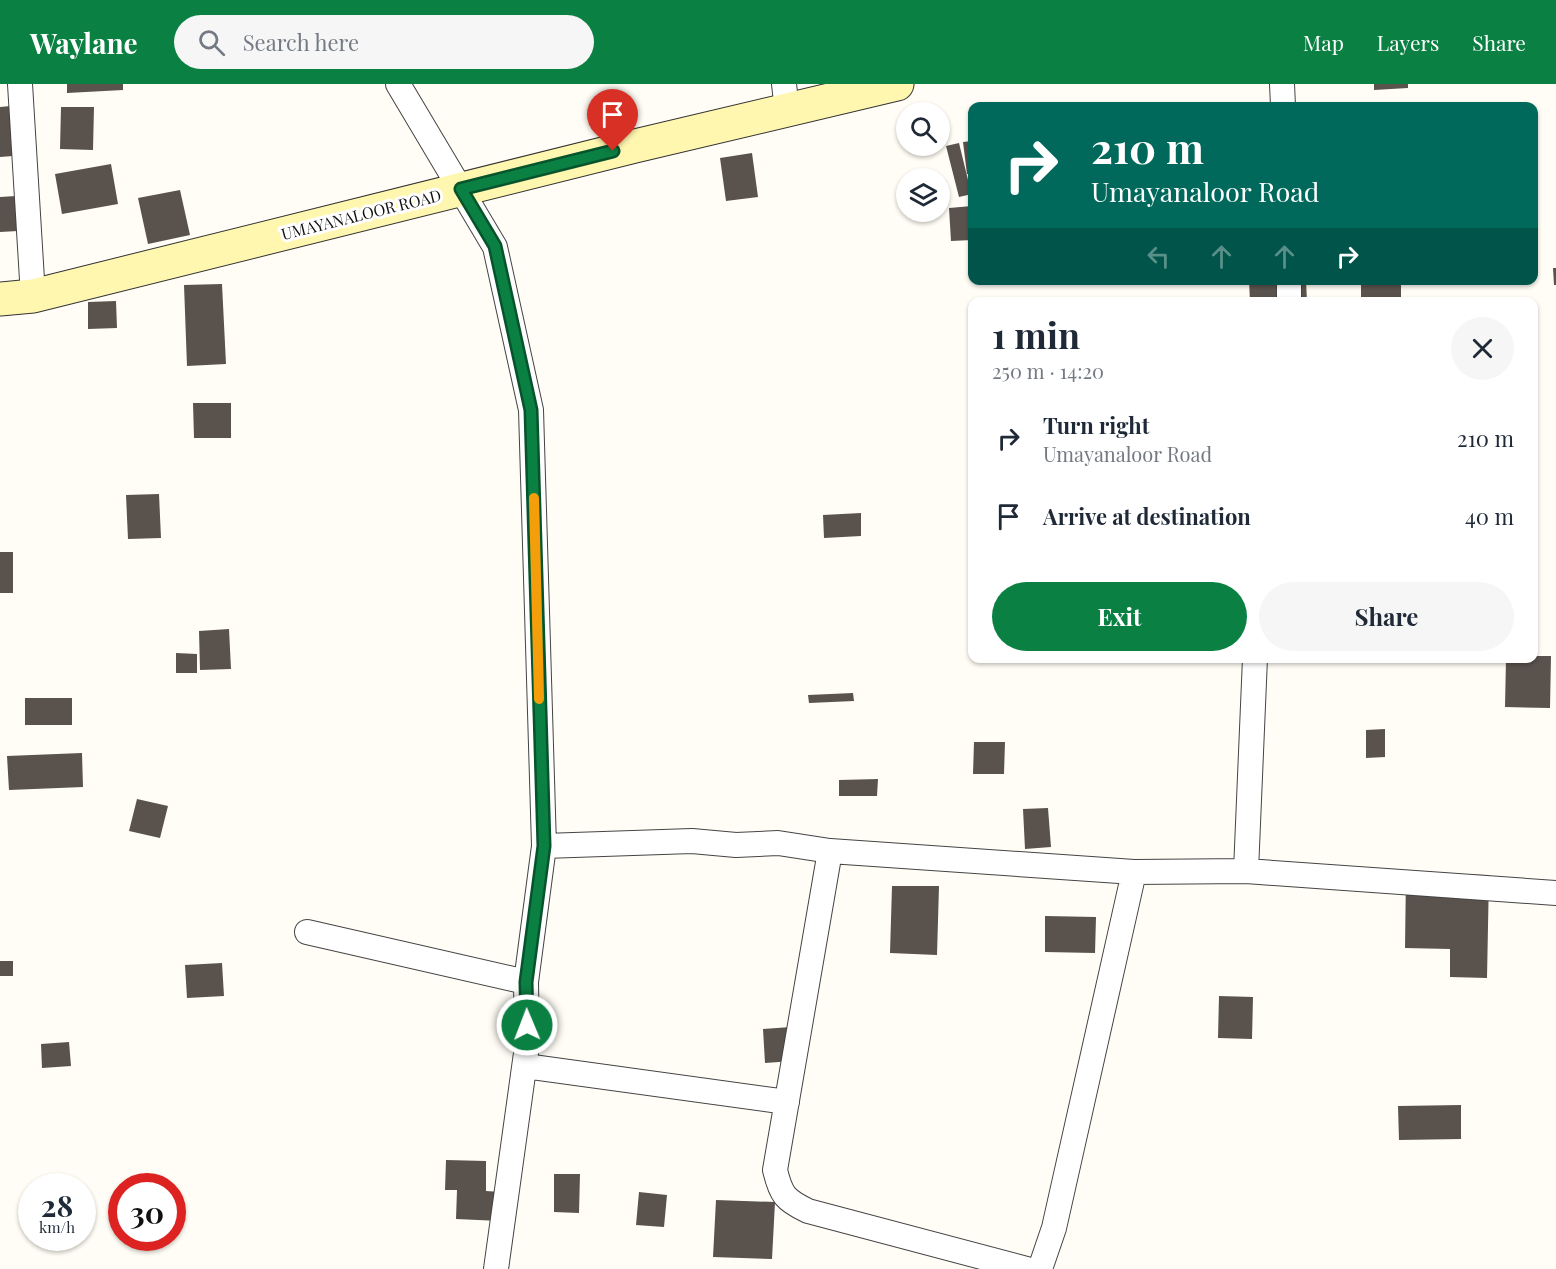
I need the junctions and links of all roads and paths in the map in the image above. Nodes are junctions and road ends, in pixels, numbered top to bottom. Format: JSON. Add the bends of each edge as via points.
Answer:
{"nodes":[{"id":1,"x":20,"y":84,"type":"edge"},
{"id":2,"x":398,"y":84,"type":"edge"},
{"id":3,"x":897,"y":84,"type":"edge"},
{"id":4,"x":1282,"y":84,"type":"edge"},
{"id":5,"x":785,"y":98,"type":"edge"},
{"id":6,"x":1282,"y":102,"type":"edge"},
{"id":7,"x":461,"y":189,"type":"junction"},
{"id":8,"x":33,"y":296,"type":"junction"},
{"id":9,"x":0,"y":299,"type":"edge"},
{"id":10,"x":1255,"y":663,"type":"edge"},
{"id":11,"x":544,"y":846,"type":"junction"},
{"id":12,"x":830,"y":851,"type":"junction"},
{"id":13,"x":1246,"y":871,"type":"junction"},
{"id":14,"x":1134,"y":872,"type":"junction"},
{"id":15,"x":1556,"y":893,"type":"edge"},
{"id":16,"x":307,"y":932,"type":"dead end"},
{"id":17,"x":526,"y":982,"type":"junction"},
{"id":18,"x":525,"y":1066,"type":"junction"},
{"id":19,"x":787,"y":1102,"type":"junction"},
{"id":20,"x":496,"y":1269,"type":"edge"},
{"id":21,"x":1027,"y":1269,"type":"edge"},
{"id":22,"x":1040,"y":1269,"type":"edge"}],
"edges":[{"from":1,"to":8,"type":"street"},
{"from":2,"to":7,"type":"street"},
{"from":3,"to":5,"type":"main road","name":"UMAYANALOOR ROAD"},
{"from":4,"to":6,"type":"street"},
{"from":5,"to":7,"type":"main road","name":"UMAYANALOOR ROAD","via":[[635,146]]},
{"from":7,"to":8,"type":"main road","name":"UMAYANALOOR ROAD"},
{"from":7,"to":11,"type":"street","via":[[495,246],[531,410]]},
{"from":8,"to":9,"type":"main road","name":"UMAYANALOOR ROAD"},
{"from":10,"to":13,"type":"street"},
{"from":11,"to":12,"type":"street","via":[[692,841],[778,843]]},
{"from":11,"to":17,"type":"street"},
{"from":12,"to":14,"type":"street"},
{"from":12,"to":19,"type":"street"},
{"from":13,"to":14,"type":"street"},
{"from":13,"to":15,"type":"street"},
{"from":14,"to":22,"type":"street","via":[[1054,1228]]},
{"from":16,"to":17,"type":"street"},
{"from":17,"to":18,"type":"street"},
{"from":18,"to":19,"type":"street"},
{"from":18,"to":20,"type":"street"},
{"from":19,"to":21,"type":"street","via":[[776,1170],[779,1189],[789,1201],[808,1211]]}]}
